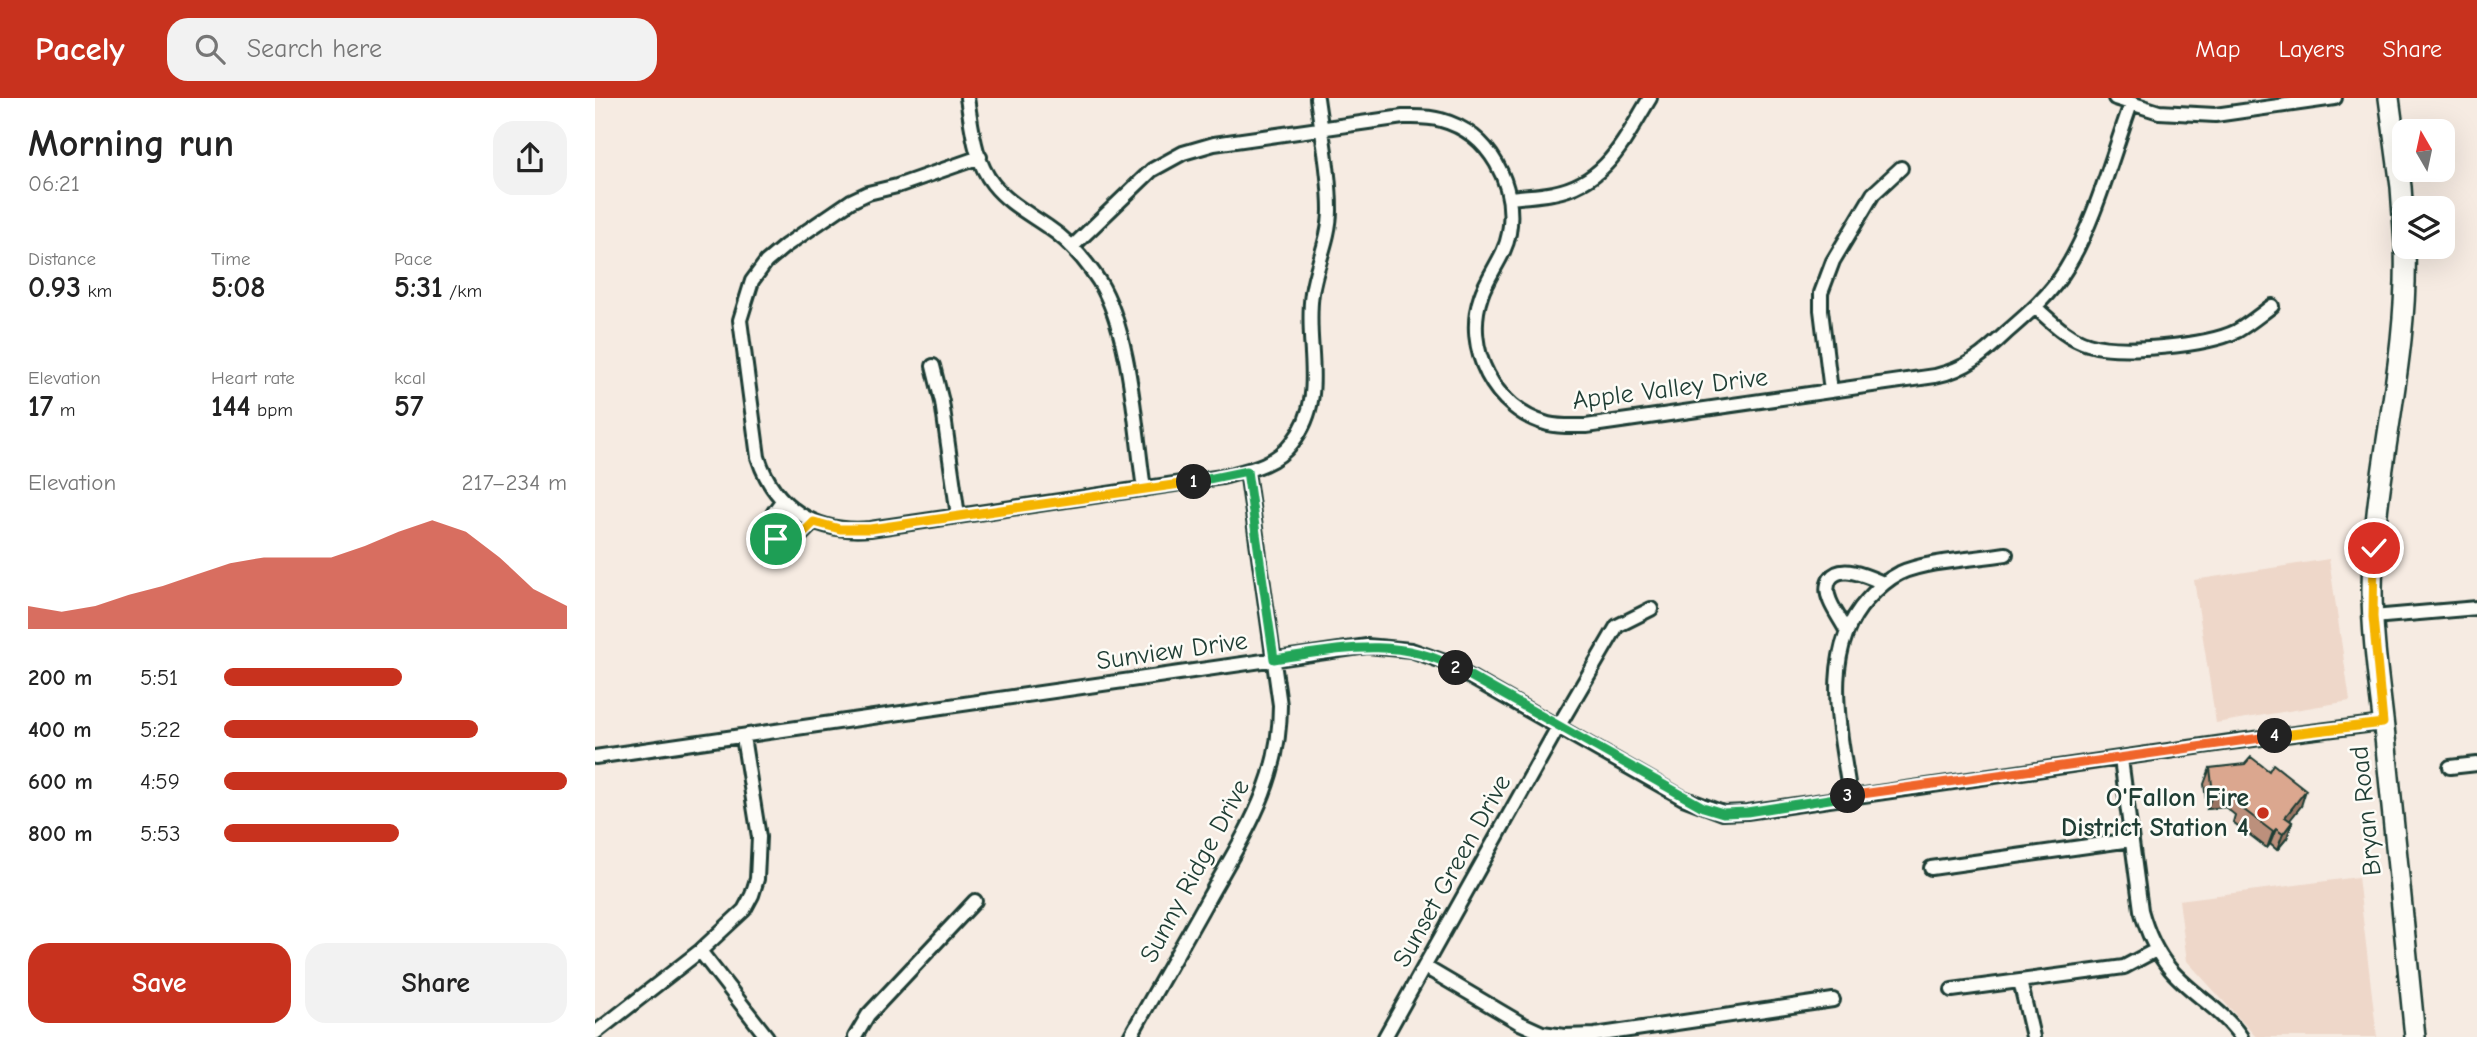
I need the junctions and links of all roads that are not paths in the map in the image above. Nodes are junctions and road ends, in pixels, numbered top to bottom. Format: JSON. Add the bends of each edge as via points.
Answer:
{"nodes":[{"id":1,"x":967,"y":98,"type":"edge"},
{"id":2,"x":1317,"y":98,"type":"edge"},
{"id":3,"x":1650,"y":98,"type":"edge"},
{"id":4,"x":2115,"y":98,"type":"edge"},
{"id":5,"x":2336,"y":98,"type":"edge"},
{"id":6,"x":2389,"y":98,"type":"edge"},
{"id":7,"x":2131,"y":104,"type":"junction"},
{"id":8,"x":1321,"y":130,"type":"junction"},
{"id":9,"x":979,"y":157,"type":"junction"},
{"id":10,"x":1901,"y":169,"type":"dead end"},
{"id":11,"x":2402,"y":196,"type":"edge"},
{"id":12,"x":1510,"y":198,"type":"junction"},
{"id":13,"x":1072,"y":247,"type":"junction"},
{"id":14,"x":2405,"y":259,"type":"edge"},
{"id":15,"x":2272,"y":306,"type":"dead end"},
{"id":16,"x":2035,"y":307,"type":"junction"},
{"id":17,"x":933,"y":366,"type":"dead end"},
{"id":18,"x":1831,"y":391,"type":"junction"},
{"id":19,"x":1247,"y":471,"type":"junction"},
{"id":20,"x":1144,"y":489,"type":"junction"},
{"id":21,"x":782,"y":501,"type":"junction"},
{"id":22,"x":958,"y":516,"type":"junction"},
{"id":23,"x":814,"y":522,"type":"junction"},
{"id":24,"x":2006,"y":555,"type":"dead end"},
{"id":25,"x":1883,"y":583,"type":"junction"},
{"id":26,"x":2477,"y":608,"type":"edge"},
{"id":27,"x":1651,"y":609,"type":"dead end"},
{"id":28,"x":2373,"y":617,"type":"junction"},
{"id":29,"x":1846,"y":630,"type":"junction"},
{"id":30,"x":1274,"y":659,"type":"junction"},
{"id":31,"x":2383,"y":723,"type":"junction"},
{"id":32,"x":1558,"y":727,"type":"junction"},
{"id":33,"x":743,"y":737,"type":"junction"},
{"id":34,"x":595,"y":757,"type":"edge"},
{"id":35,"x":2121,"y":759,"type":"junction"},
{"id":36,"x":2477,"y":764,"type":"edge"},
{"id":37,"x":2449,"y":767,"type":"dead end"},
{"id":38,"x":1850,"y":796,"type":"junction"},
{"id":39,"x":2131,"y":840,"type":"junction"},
{"id":40,"x":1931,"y":869,"type":"dead end"},
{"id":41,"x":975,"y":901,"type":"dead end"},
{"id":42,"x":2156,"y":950,"type":"junction"},
{"id":43,"x":700,"y":951,"type":"junction"},
{"id":44,"x":1425,"y":967,"type":"junction"},
{"id":45,"x":2020,"y":982,"type":"junction"},
{"id":46,"x":1952,"y":990,"type":"dead end"},
{"id":47,"x":1833,"y":1000,"type":"dead end"},
{"id":48,"x":595,"y":1033,"type":"edge"},
{"id":49,"x":767,"y":1037,"type":"edge"},
{"id":50,"x":855,"y":1037,"type":"edge"},
{"id":51,"x":1130,"y":1037,"type":"edge"},
{"id":52,"x":1385,"y":1037,"type":"edge"},
{"id":53,"x":2033,"y":1037,"type":"edge"},
{"id":54,"x":2241,"y":1037,"type":"edge"},
{"id":55,"x":2415,"y":1037,"type":"edge"}],
"edges":[{"from":1,"to":9,"type":"street"},
{"from":2,"to":8,"type":"street"},
{"from":3,"to":12,"type":"street","via":[[1607,166],[1592,177],[1554,193]]},
{"from":4,"to":7,"type":"street"},
{"from":5,"to":7,"type":"street","via":[[2215,115],[2159,112]]},
{"from":6,"to":11,"type":"main road","name":"Bryan Road"},
{"from":7,"to":16,"type":"street","name":"Apple Valley Drive","via":[[2079,246],[2066,271]]},
{"from":8,"to":12,"type":"street","name":"Apple Valley Drive","via":[[1403,117],[1453,124],[1490,153]]},
{"from":8,"to":13,"type":"street","name":"Apple Valley Drive","via":[[1214,144],[1182,153],[1152,170]]},
{"from":8,"to":19,"type":"street","via":[[1330,214],[1312,293],[1314,394],[1292,443],[1272,461]]},
{"from":9,"to":13,"type":"street","via":[[992,183],[1013,205]]},
{"from":9,"to":21,"type":"street","via":[[851,201],[785,246],[752,281],[740,320],[740,339],[758,457]]},
{"from":10,"to":18,"type":"street","via":[[1873,194],[1833,261],[1821,293]]},
{"from":12,"to":18,"type":"street","name":"Apple Valley Drive","via":[[1506,247],[1481,296],[1476,334],[1489,379],[1513,406],[1549,425],[1586,426]]},
{"from":13,"to":20,"type":"street","via":[[1099,281],[1121,335]]},
{"from":14,"to":28,"type":"main road","name":"Bryan Road","via":[[2401,342],[2375,518]]},
{"from":15,"to":16,"type":"street","via":[[2238,330],[2213,338],[2109,349],[2066,334]]},
{"from":16,"to":18,"type":"street","name":"Apple Valley Drive","via":[[1966,366],[1935,376]]},
{"from":17,"to":22,"type":"street"},
{"from":19,"to":20,"type":"street"},
{"from":19,"to":30,"type":"street","name":"Sunny Ridge Drive"},
{"from":20,"to":22,"type":"street"},
{"from":21,"to":23,"type":"street"},
{"from":21,"to":23,"type":"street","via":[[769,517],[776,539],[797,539]]},
{"from":22,"to":23,"type":"street","via":[[855,531]]},
{"from":24,"to":25,"type":"street","via":[[1902,572]]},
{"from":25,"to":29,"type":"street"},
{"from":25,"to":29,"type":"street","via":[[1851,573],[1831,577],[1826,587],[1829,600]]},
{"from":26,"to":28,"type":"street"},
{"from":27,"to":32,"type":"street","name":"Sunset Green Drive","via":[[1617,626]]},
{"from":28,"to":31,"type":"main road","name":"Bryan Road"},
{"from":29,"to":38,"type":"street","via":[[1837,705]]},
{"from":30,"to":32,"type":"street","name":"Sunview Drive","via":[[1367,646],[1411,650],[1442,660]]},
{"from":30,"to":33,"type":"street","name":"Sunview Drive"},
{"from":30,"to":51,"type":"street","name":"Sunny Ridge Drive","via":[[1280,727],[1263,797]]},
{"from":31,"to":35,"type":"street","name":"Sunview Drive"},
{"from":31,"to":55,"type":"main road","name":"Bryan Road"},
{"from":32,"to":38,"type":"street","name":"Sunview Drive","via":[[1683,798],[1723,813]]},
{"from":32,"to":44,"type":"street","name":"Sunset Green Drive"},
{"from":33,"to":34,"type":"street","name":"Sunview Drive"},
{"from":33,"to":43,"type":"street","via":[[759,837],[757,878],[744,910]]},
{"from":35,"to":38,"type":"street","name":"Sunview Drive"},
{"from":35,"to":39,"type":"street"},
{"from":36,"to":37,"type":"street"},
{"from":39,"to":40,"type":"street"},
{"from":39,"to":42,"type":"street","via":[[2141,910]]},
{"from":41,"to":50,"type":"street","via":[[868,1014]]},
{"from":42,"to":45,"type":"street","via":[[2124,967]]},
{"from":42,"to":54,"type":"street"},
{"from":43,"to":48,"type":"street"},
{"from":43,"to":49,"type":"street"},
{"from":44,"to":47,"type":"street","via":[[1520,1023],[1542,1033],[1565,1036]]},
{"from":44,"to":52,"type":"street","name":"Sunset Green Drive"},
{"from":45,"to":46,"type":"street"},
{"from":45,"to":53,"type":"street"}]}
